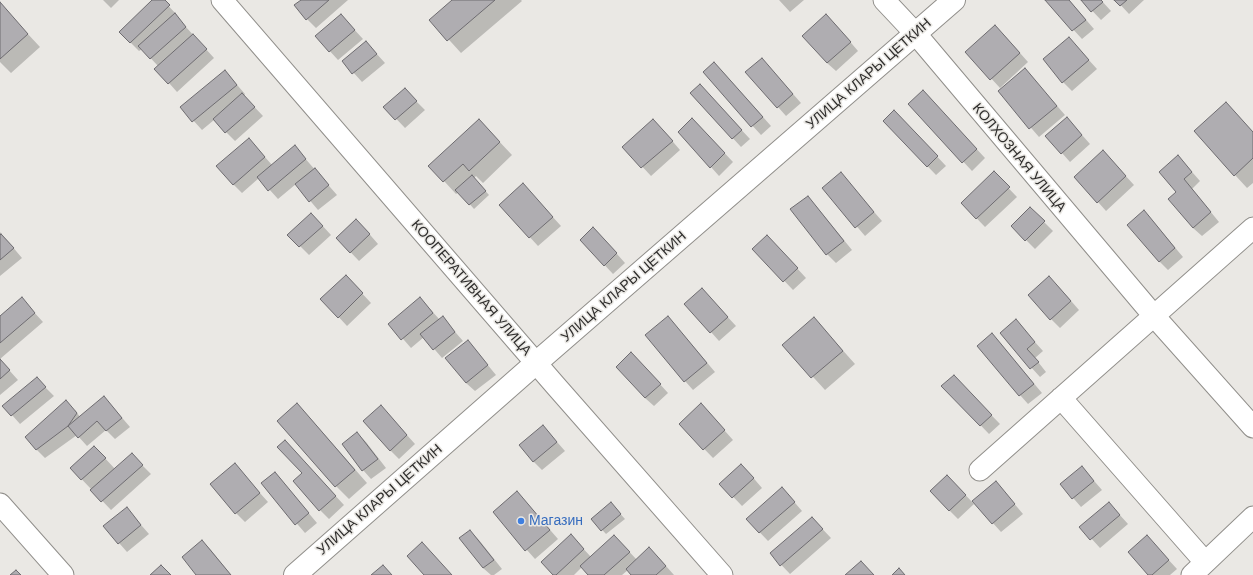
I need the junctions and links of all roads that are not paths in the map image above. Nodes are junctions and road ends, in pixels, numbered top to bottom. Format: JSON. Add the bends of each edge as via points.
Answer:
{"nodes":[{"id":1,"x":222,"y":0,"type":"edge"},
{"id":2,"x":884,"y":0,"type":"edge"},
{"id":3,"x":954,"y":0,"type":"edge"},
{"id":4,"x":915,"y":33,"type":"junction"},
{"id":5,"x":1253,"y":228,"type":"edge"},
{"id":6,"x":1154,"y":316,"type":"junction"},
{"id":7,"x":536,"y":363,"type":"junction"},
{"id":8,"x":1061,"y":398,"type":"junction"},
{"id":9,"x":1253,"y":427,"type":"edge"},
{"id":10,"x":980,"y":470,"type":"dead end"},
{"id":11,"x":0,"y":504,"type":"edge"},
{"id":12,"x":1253,"y":517,"type":"edge"},
{"id":13,"x":1199,"y":569,"type":"edge"},
{"id":14,"x":63,"y":575,"type":"edge"},
{"id":15,"x":295,"y":575,"type":"edge"},
{"id":16,"x":722,"y":575,"type":"edge"}],
"edges":[{"from":1,"to":7,"type":"street","name":"КООПЕРАТИВНАЯ УЛИЦА"},
{"from":2,"to":4,"type":"street","name":"КОЛХОЗНАЯ УЛИЦА"},
{"from":3,"to":4,"type":"main road","name":"УЛИЦА КЛАРЫ ЦЕТКИН"},
{"from":4,"to":6,"type":"street","name":"КОЛХОЗНАЯ УЛИЦА"},
{"from":4,"to":7,"type":"main road","name":"УЛИЦА КЛАРЫ ЦЕТКИН"},
{"from":5,"to":6,"type":"street"},
{"from":6,"to":8,"type":"street"},
{"from":6,"to":9,"type":"street","name":"КОЛХОЗНАЯ УЛИЦА"},
{"from":7,"to":15,"type":"main road","name":"УЛИЦА КЛАРЫ ЦЕТКИН"},
{"from":7,"to":16,"type":"street","name":"КООПЕРАТИВНАЯ УЛИЦА"},
{"from":8,"to":10,"type":"street"},
{"from":8,"to":13,"type":"street"},
{"from":11,"to":14,"type":"street"},
{"from":12,"to":13,"type":"street"}]}
